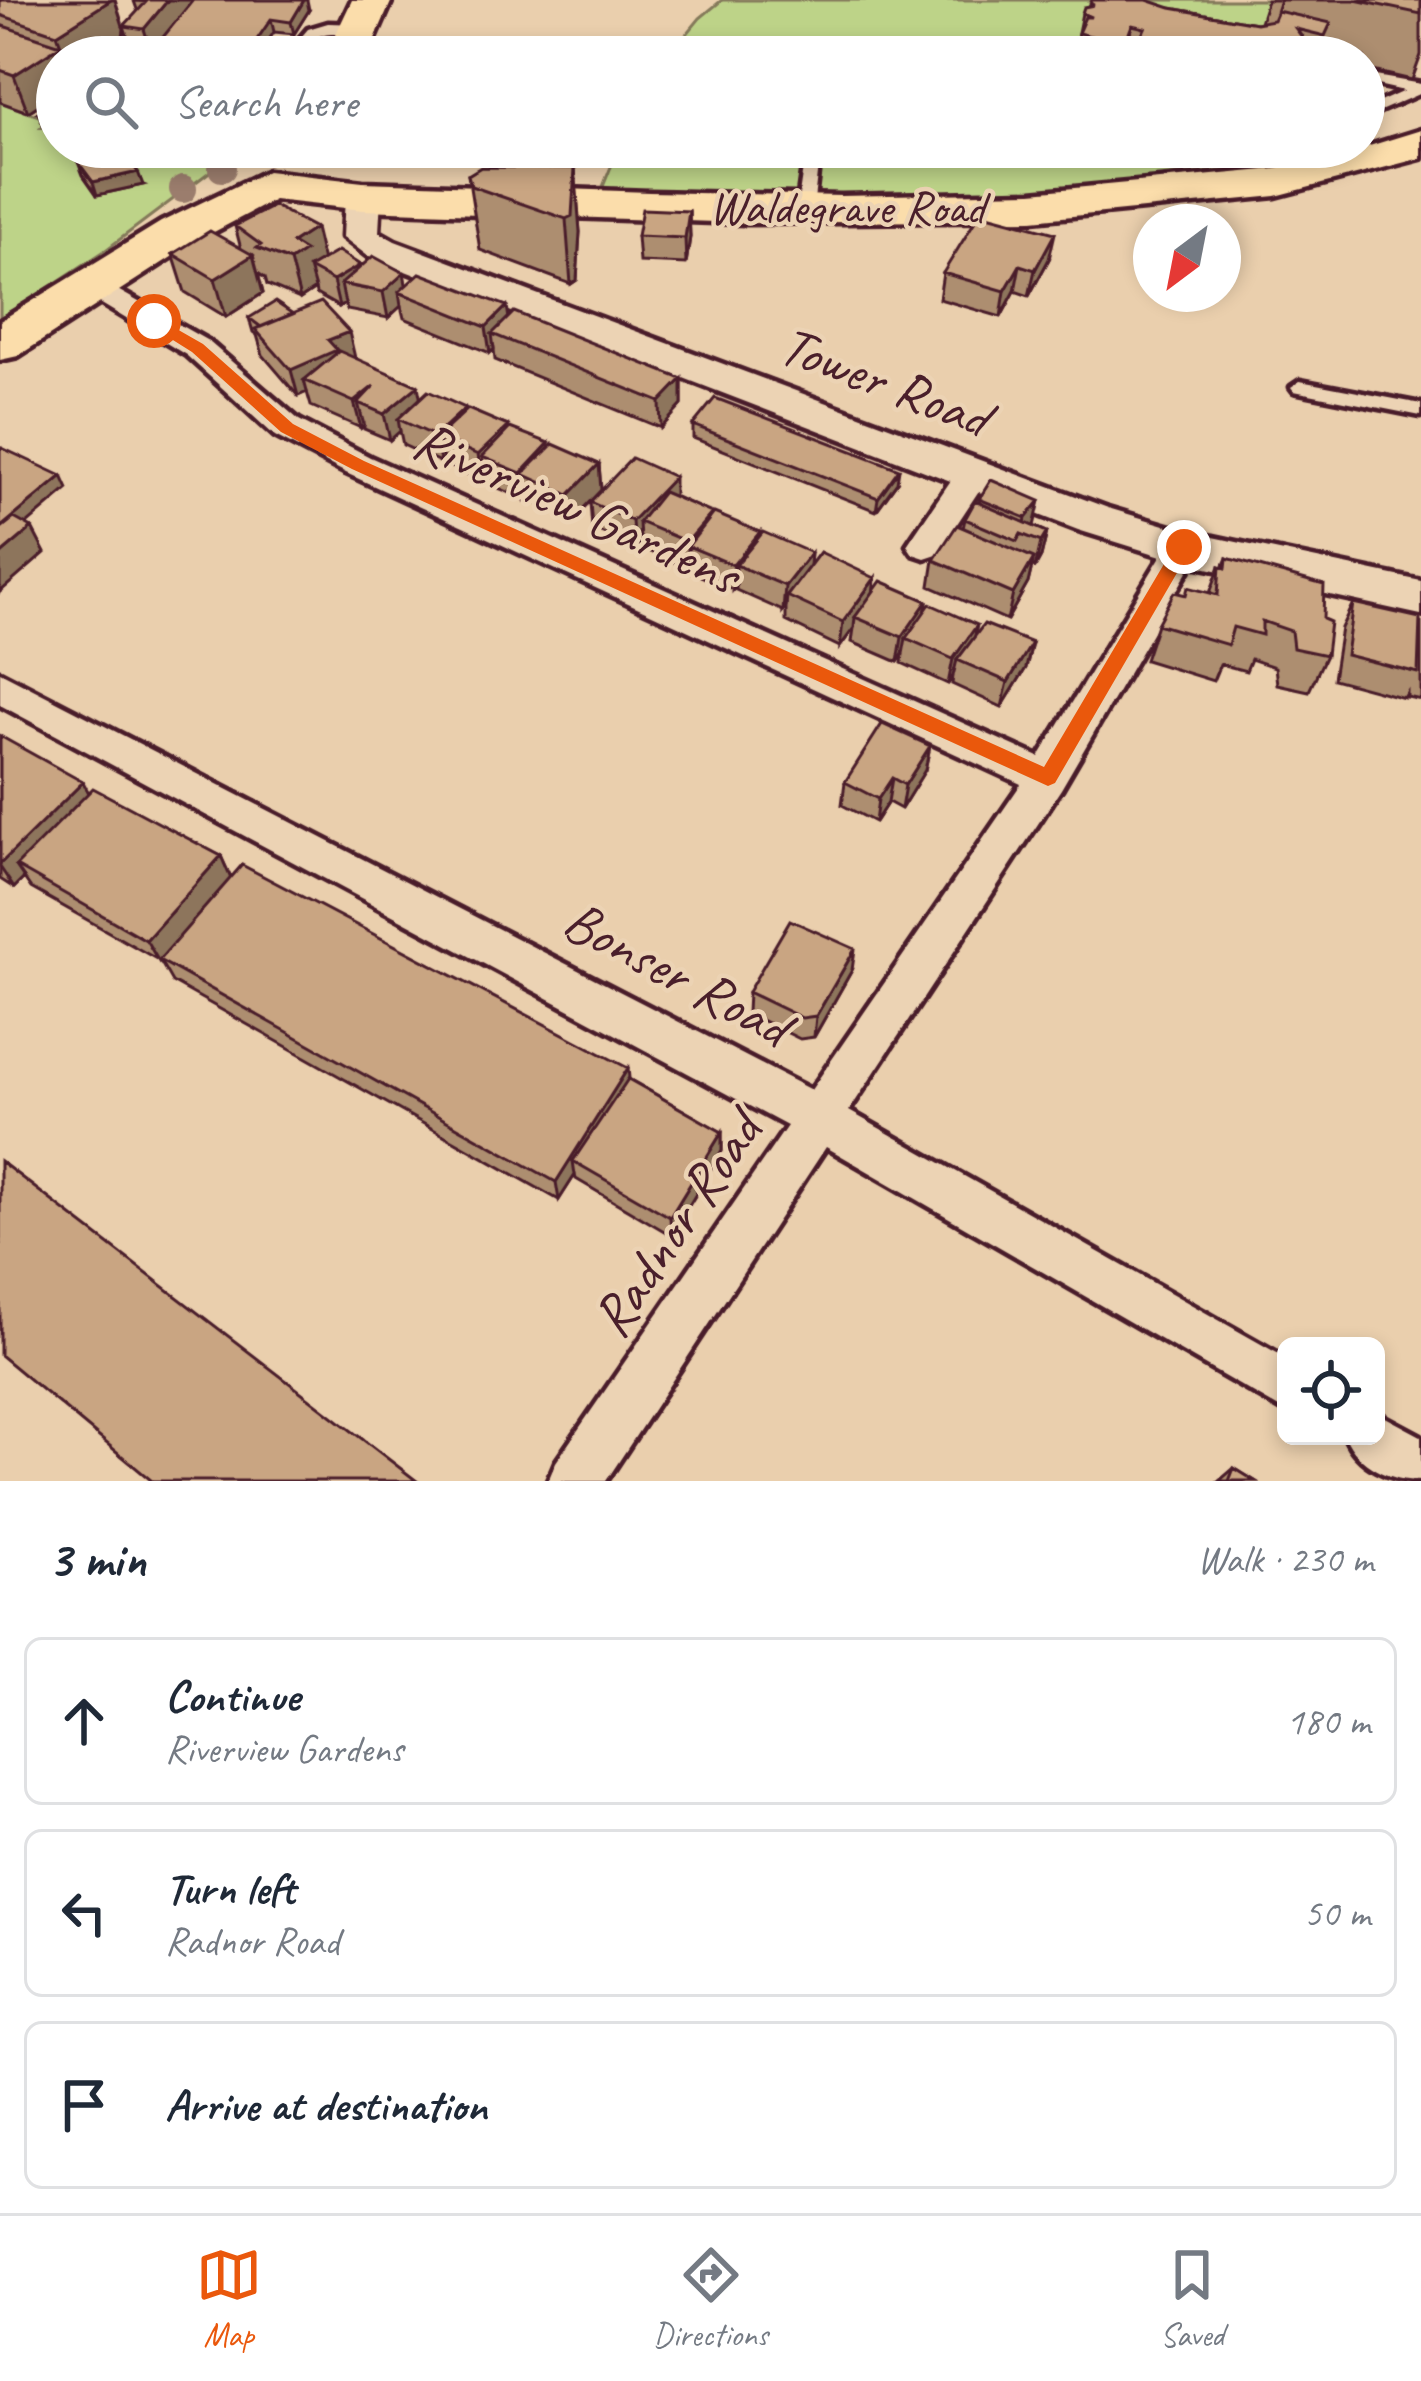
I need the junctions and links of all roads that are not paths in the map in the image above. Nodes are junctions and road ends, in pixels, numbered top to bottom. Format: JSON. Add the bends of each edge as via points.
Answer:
{"nodes":[{"id":1,"x":360,"y":28,"type":"edge"},
{"id":2,"x":304,"y":36,"type":"edge"},
{"id":3,"x":1385,"y":82,"type":"edge"},
{"id":4,"x":1419,"y":89,"type":"edge"},
{"id":5,"x":1385,"y":104,"type":"edge"},
{"id":6,"x":1421,"y":143,"type":"edge"},
{"id":7,"x":1385,"y":157,"type":"edge"},
{"id":8,"x":276,"y":168,"type":"edge"},
{"id":9,"x":285,"y":168,"type":"edge"},
{"id":10,"x":810,"y":168,"type":"edge"},
{"id":11,"x":1337,"y":168,"type":"edge"},
{"id":12,"x":363,"y":196,"type":"junction"},
{"id":13,"x":805,"y":209,"type":"junction"},
{"id":14,"x":92,"y":284,"type":"junction"},
{"id":15,"x":0,"y":344,"type":"edge"},
{"id":16,"x":1300,"y":387,"type":"dead end"},
{"id":17,"x":1421,"y":410,"type":"edge"},
{"id":18,"x":972,"y":475,"type":"junction"},
{"id":19,"x":925,"y":544,"type":"dead end"},
{"id":20,"x":1184,"y":547,"type":"junction"},
{"id":21,"x":1421,"y":598,"type":"edge"},
{"id":22,"x":0,"y":687,"type":"edge"},
{"id":23,"x":1048,"y":778,"type":"junction"},
{"id":24,"x":818,"y":1118,"type":"junction"},
{"id":25,"x":1277,"y":1381,"type":"edge"},
{"id":26,"x":1385,"y":1444,"type":"edge"},
{"id":27,"x":1421,"y":1465,"type":"edge"},
{"id":28,"x":575,"y":1481,"type":"edge"}],
"edges":[{"from":1,"to":2,"type":"lane","via":[[315,27]]},
{"from":3,"to":4,"type":"lane"},
{"from":4,"to":5,"type":"lane"},
{"from":6,"to":7,"type":"main road","name":"Waldegrave Road"},
{"from":8,"to":14,"type":"main road"},
{"from":9,"to":12,"type":"main road","name":"Waldegrave Road"},
{"from":10,"to":13,"type":"lane"},
{"from":11,"to":13,"type":"main road","name":"Waldegrave Road","via":[[1196,193],[1004,208]]},
{"from":12,"to":13,"type":"main road","name":"Waldegrave Road"},
{"from":12,"to":18,"type":"street","name":"Tower Road","via":[[361,237],[382,249]]},
{"from":14,"to":15,"type":"main road"},
{"from":14,"to":23,"type":"street","name":"Riverview Gardens","via":[[197,348],[287,428],[358,465]]},
{"from":16,"to":17,"type":"lane"},
{"from":18,"to":19,"type":"street"},
{"from":18,"to":20,"type":"street","name":"Tower Road"},
{"from":20,"to":21,"type":"street","name":"Tower Road"},
{"from":20,"to":23,"type":"street","name":"Radnor Road"},
{"from":22,"to":24,"type":"street","name":"Bonser Road"},
{"from":23,"to":24,"type":"street","name":"Radnor Road"},
{"from":24,"to":25,"type":"street","name":"Bonser Road"},
{"from":24,"to":28,"type":"street","name":"Radnor Road"},
{"from":26,"to":27,"type":"street"}]}
